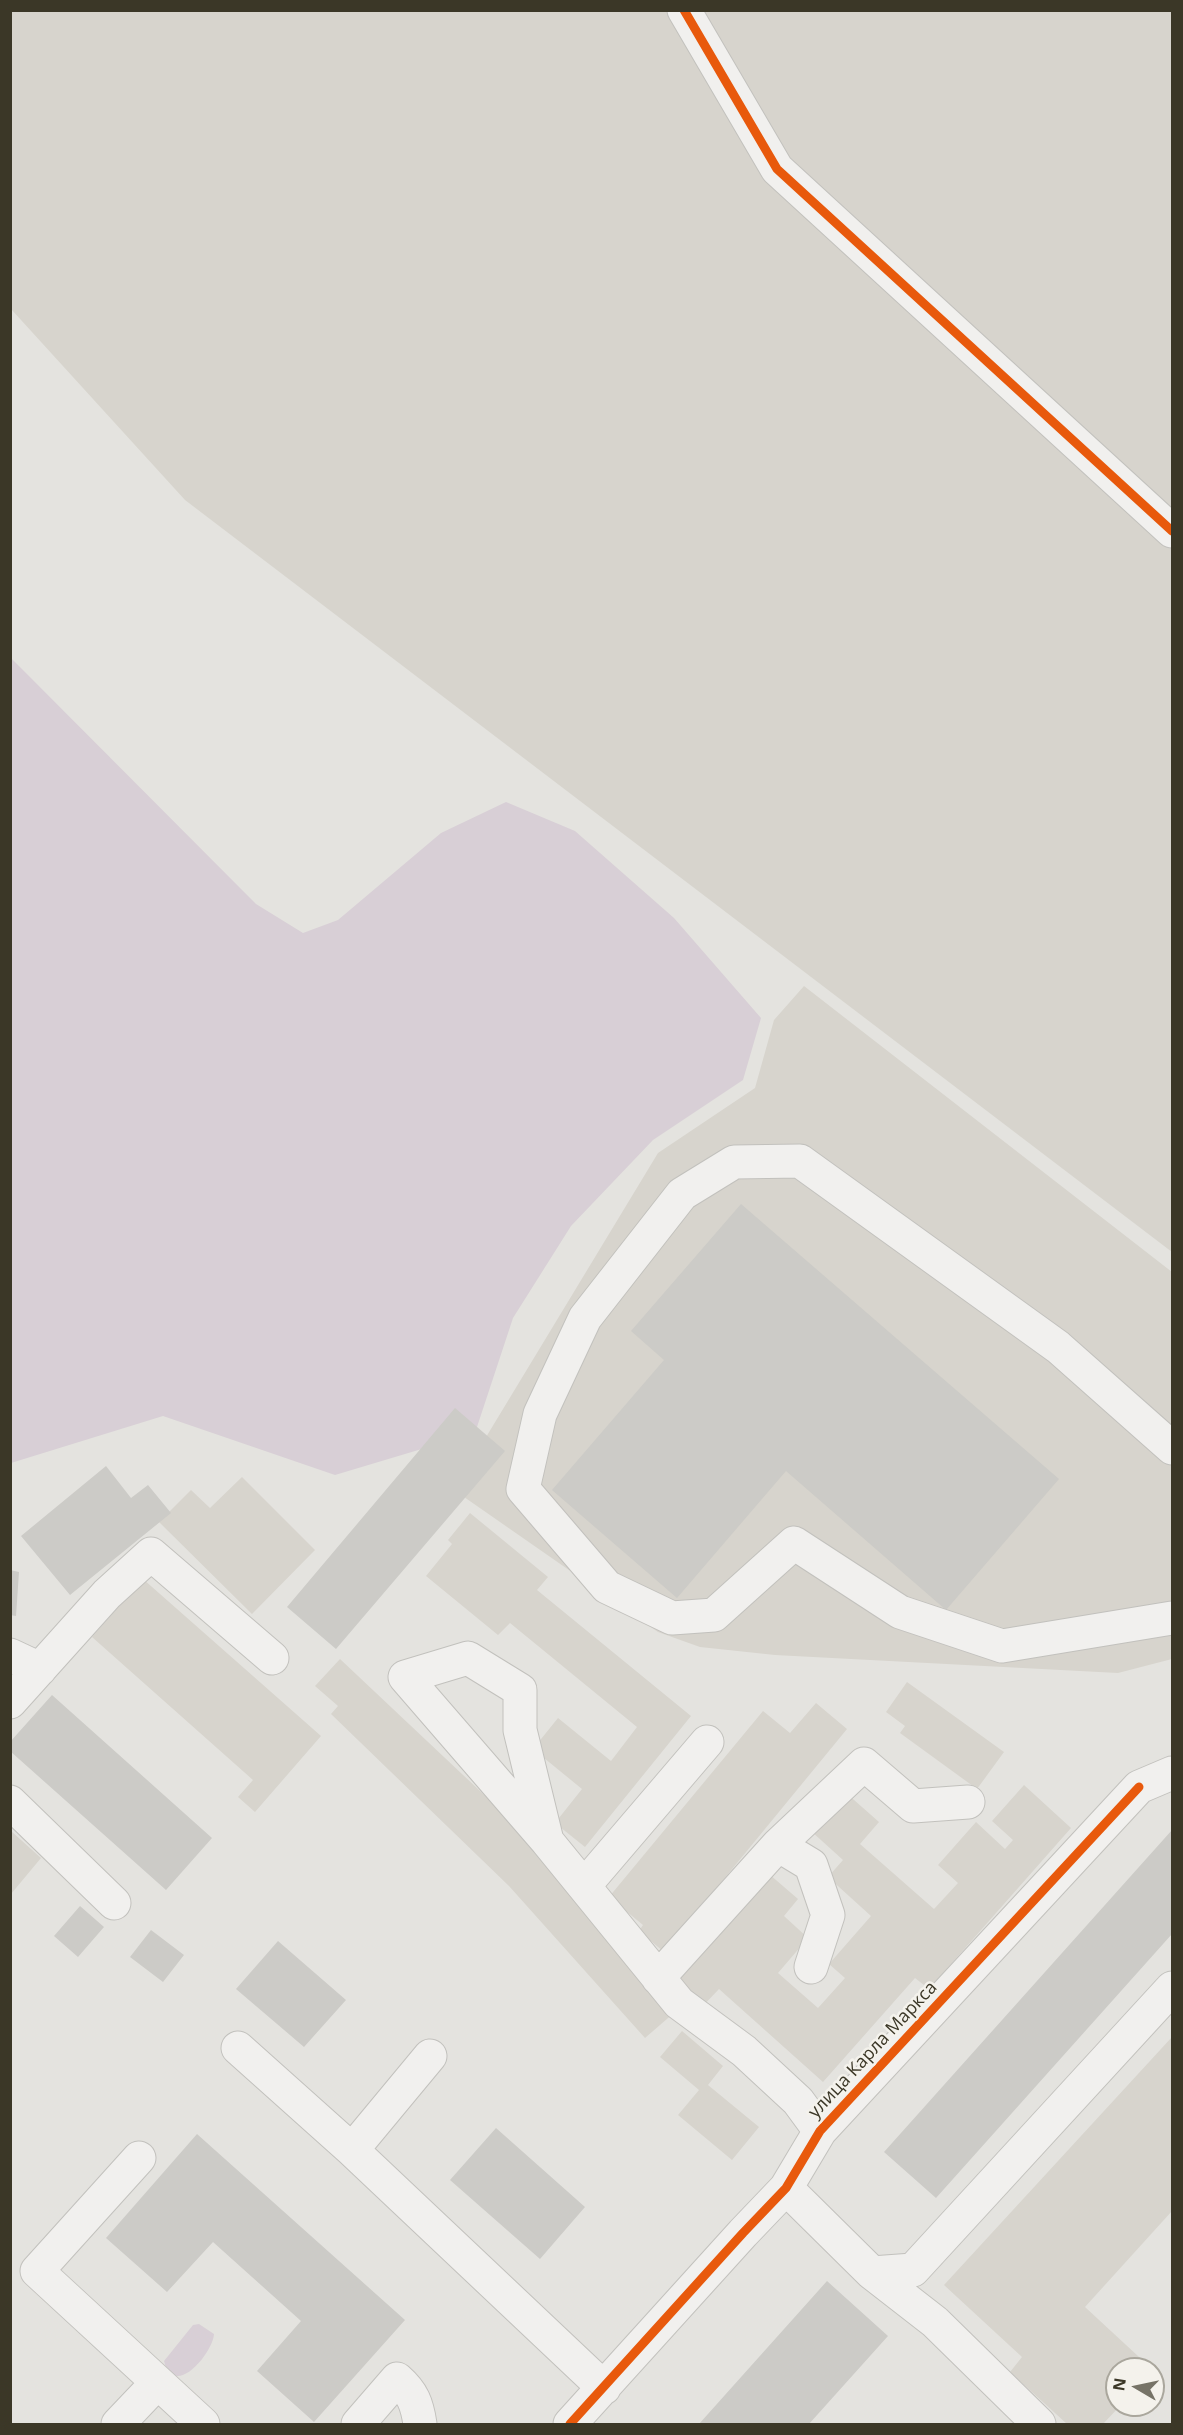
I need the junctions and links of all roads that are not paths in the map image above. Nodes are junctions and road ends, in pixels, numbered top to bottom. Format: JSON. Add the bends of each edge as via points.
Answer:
{"nodes":[{"id":1,"x":684,"y":10,"type":"edge"},
{"id":2,"x":1173,"y":531,"type":"edge"},
{"id":3,"x":1173,"y":1448,"type":"edge"},
{"id":4,"x":1173,"y":1617,"type":"edge"},
{"id":5,"x":10,"y":1655,"type":"edge"},
{"id":6,"x":272,"y":1658,"type":"dead end"},
{"id":7,"x":40,"y":1669,"type":"junction"},
{"id":8,"x":10,"y":1702,"type":"edge"},
{"id":9,"x":708,"y":1742,"type":"dead end"},
{"id":10,"x":1173,"y":1773,"type":"edge"},
{"id":11,"x":10,"y":1802,"type":"edge"},
{"id":12,"x":968,"y":1802,"type":"dead end"},
{"id":13,"x":547,"y":1841,"type":"junction"},
{"id":14,"x":778,"y":1845,"type":"junction"},
{"id":15,"x":584,"y":1886,"type":"junction"},
{"id":16,"x":114,"y":1903,"type":"dead end"},
{"id":17,"x":811,"y":1967,"type":"dead end"},
{"id":18,"x":658,"y":1978,"type":"junction"},
{"id":19,"x":1173,"y":1988,"type":"edge"},
{"id":20,"x":238,"y":2048,"type":"dead end"},
{"id":21,"x":430,"y":2056,"type":"dead end"},
{"id":22,"x":820,"y":2131,"type":"junction"},
{"id":23,"x":352,"y":2150,"type":"junction"},
{"id":24,"x":139,"y":2158,"type":"dead end"},
{"id":25,"x":786,"y":2188,"type":"junction"},
{"id":26,"x":872,"y":2272,"type":"junction"},
{"id":27,"x":157,"y":2383,"type":"junction"},
{"id":28,"x":604,"y":2388,"type":"junction"},
{"id":29,"x":582,"y":2421,"type":"edge"},
{"id":30,"x":118,"y":2424,"type":"edge"},
{"id":31,"x":203,"y":2424,"type":"edge"},
{"id":32,"x":358,"y":2424,"type":"edge"},
{"id":33,"x":420,"y":2424,"type":"edge"},
{"id":34,"x":1039,"y":2424,"type":"edge"}],
"edges":[{"from":1,"to":2,"type":"street","via":[[777,169]]},
{"from":3,"to":4,"type":"street","via":[[1058,1347],[800,1161],[734,1162],[682,1194],[585,1318],[540,1414],[523,1489],[607,1587],[672,1618],[714,1615],[794,1543],[900,1612],[1002,1646]]},
{"from":5,"to":7,"type":"street"},
{"from":6,"to":7,"type":"street","via":[[151,1554],[107,1594]]},
{"from":7,"to":8,"type":"street"},
{"from":9,"to":15,"type":"street"},
{"from":10,"to":22,"type":"street","name":"улица Карла Маркса","via":[[1139,1787]]},
{"from":11,"to":16,"type":"street"},
{"from":12,"to":14,"type":"street","via":[[913,1806],[864,1764]]},
{"from":13,"to":13,"type":"street","via":[[520,1730],[520,1690],[468,1658],[405,1677]]},
{"from":13,"to":15,"type":"street"},
{"from":14,"to":17,"type":"street","via":[[811,1865],[828,1915]]},
{"from":14,"to":18,"type":"street"},
{"from":15,"to":18,"type":"street"},
{"from":18,"to":22,"type":"street","via":[[679,2003],[744,2051],[798,2102]]},
{"from":19,"to":26,"type":"street","via":[[913,2270]]},
{"from":20,"to":23,"type":"street"},
{"from":21,"to":23,"type":"street"},
{"from":22,"to":25,"type":"street","name":"улица Карла Маркса"},
{"from":23,"to":28,"type":"street"},
{"from":24,"to":27,"type":"street","via":[[37,2271]]},
{"from":25,"to":26,"type":"street"},
{"from":25,"to":28,"type":"street","name":"улица Карла Маркса"},
{"from":26,"to":34,"type":"street","via":[[935,2322]]},
{"from":27,"to":30,"type":"street"},
{"from":27,"to":31,"type":"street"},
{"from":28,"to":29,"type":"street","name":"улица Карла Маркса"},
{"from":32,"to":33,"type":"street","via":[[397,2379],[417,2403]]}]}
